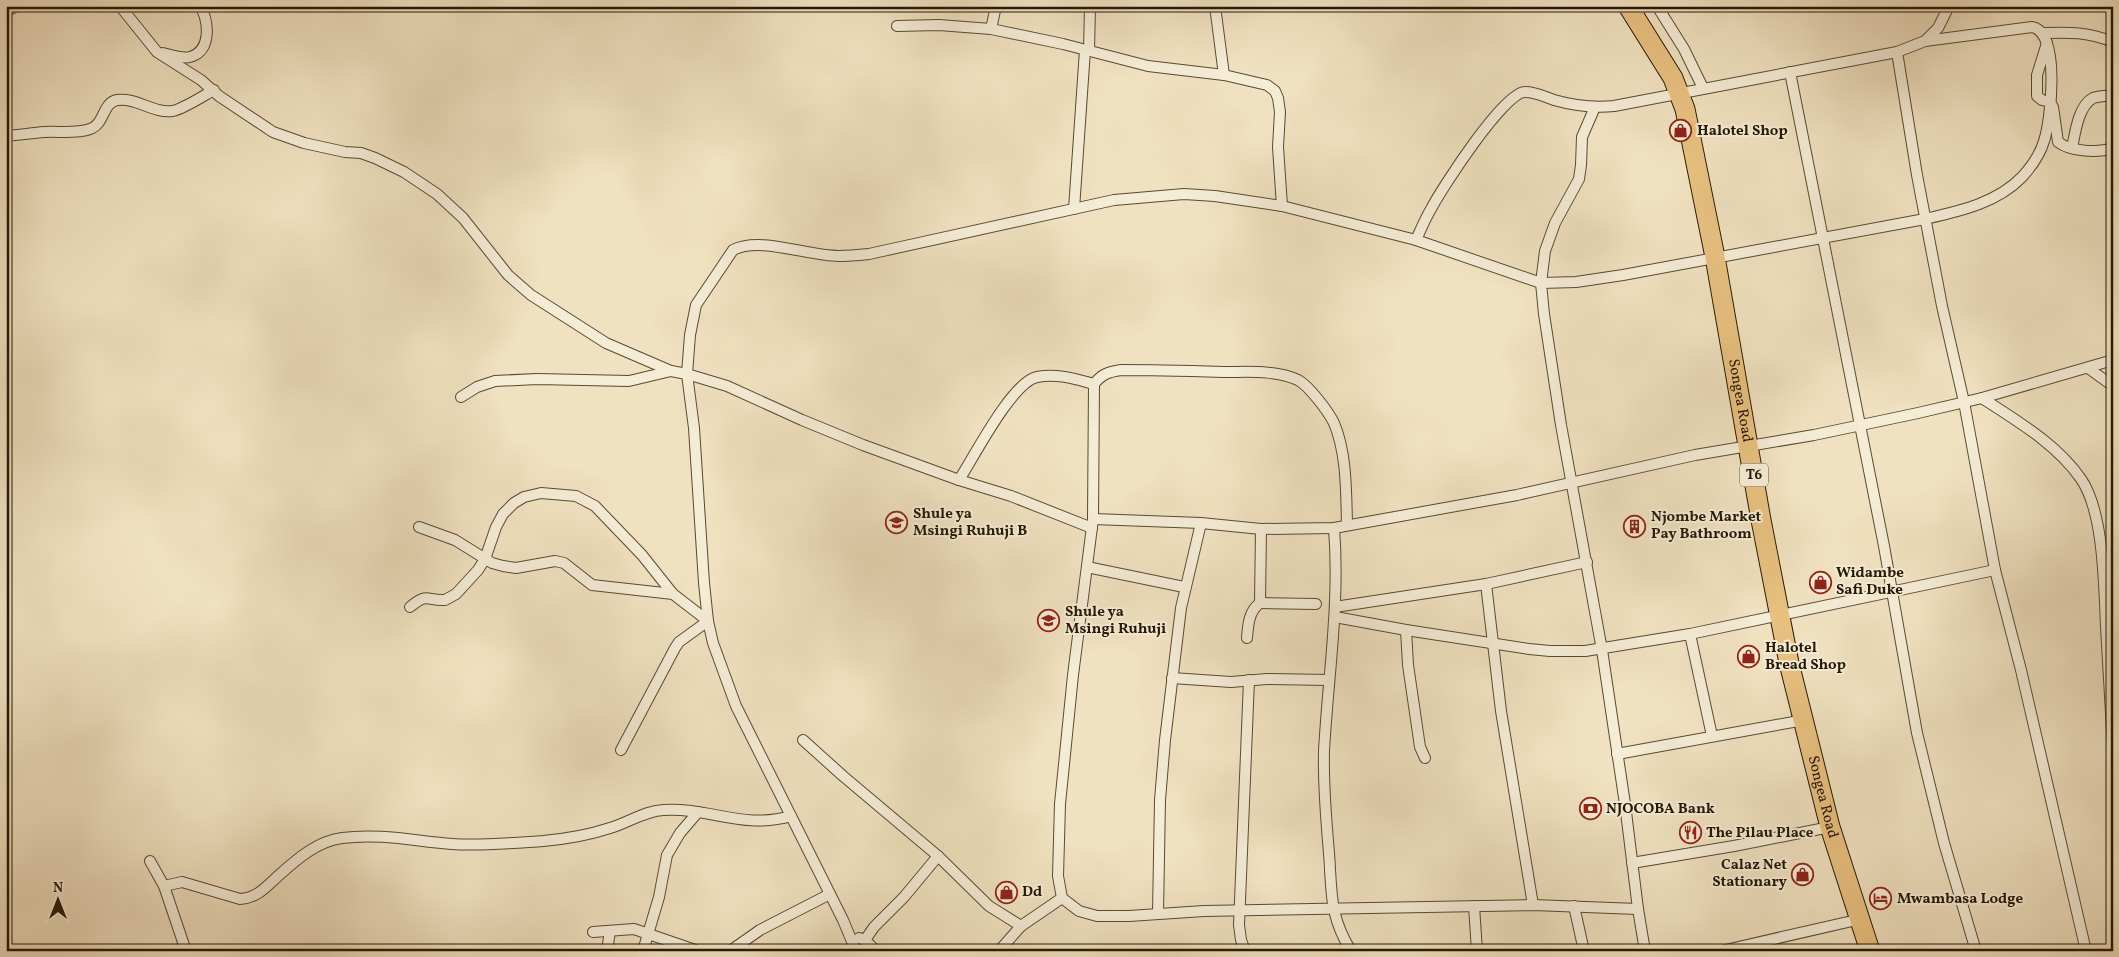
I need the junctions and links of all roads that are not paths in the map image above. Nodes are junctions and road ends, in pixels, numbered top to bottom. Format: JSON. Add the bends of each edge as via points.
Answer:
{"nodes":[{"id":1,"x":16,"y":6,"type":"edge"},
{"id":2,"x":120,"y":6,"type":"edge"},
{"id":3,"x":200,"y":6,"type":"edge"},
{"id":4,"x":996,"y":6,"type":"edge"},
{"id":5,"x":1090,"y":6,"type":"edge"},
{"id":6,"x":1215,"y":6,"type":"edge"},
{"id":7,"x":1628,"y":6,"type":"edge"},
{"id":8,"x":1657,"y":6,"type":"edge"},
{"id":9,"x":1949,"y":6,"type":"edge"},
{"id":10,"x":6,"y":12,"type":"edge"},
{"id":11,"x":897,"y":26,"type":"dead end"},
{"id":12,"x":991,"y":29,"type":"junction"},
{"id":13,"x":2045,"y":38,"type":"junction"},
{"id":14,"x":1926,"y":41,"type":"junction"},
{"id":15,"x":2113,"y":42,"type":"edge"},
{"id":16,"x":1087,"y":51,"type":"junction"},
{"id":17,"x":157,"y":52,"type":"junction"},
{"id":18,"x":1897,"y":52,"type":"junction"},
{"id":19,"x":1790,"y":72,"type":"junction"},
{"id":20,"x":1224,"y":75,"type":"junction"},
{"id":21,"x":1703,"y":88,"type":"junction"},
{"id":22,"x":214,"y":90,"type":"junction"},
{"id":23,"x":1680,"y":92,"type":"junction"},
{"id":24,"x":2113,"y":95,"type":"edge"},
{"id":25,"x":2050,"y":102,"type":"junction"},
{"id":26,"x":1595,"y":108,"type":"junction"},
{"id":27,"x":6,"y":136,"type":"edge"},
{"id":28,"x":2072,"y":148,"type":"junction"},
{"id":29,"x":2113,"y":148,"type":"edge"},
{"id":30,"x":1282,"y":206,"type":"junction"},
{"id":31,"x":1074,"y":209,"type":"junction"},
{"id":32,"x":1925,"y":219,"type":"junction"},
{"id":33,"x":1824,"y":238,"type":"junction"},
{"id":34,"x":1416,"y":240,"type":"junction"},
{"id":35,"x":1715,"y":257,"type":"junction"},
{"id":36,"x":1541,"y":283,"type":"junction"},
{"id":37,"x":2113,"y":360,"type":"edge"},
{"id":38,"x":2088,"y":368,"type":"junction"},
{"id":39,"x":671,"y":371,"type":"junction"},
{"id":40,"x":687,"y":374,"type":"junction"},
{"id":41,"x":1094,"y":384,"type":"junction"},
{"id":42,"x":2113,"y":386,"type":"edge"},
{"id":43,"x":461,"y":397,"type":"dead end"},
{"id":44,"x":1982,"y":398,"type":"junction"},
{"id":45,"x":1964,"y":402,"type":"junction"},
{"id":46,"x":1860,"y":426,"type":"junction"},
{"id":47,"x":1749,"y":446,"type":"junction"},
{"id":48,"x":959,"y":480,"type":"junction"},
{"id":49,"x":1572,"y":484,"type":"junction"},
{"id":50,"x":1201,"y":523,"type":"junction"},
{"id":51,"x":1092,"y":524,"type":"junction"},
{"id":52,"x":1347,"y":524,"type":"junction"},
{"id":53,"x":419,"y":527,"type":"dead end"},
{"id":54,"x":1334,"y":528,"type":"junction"},
{"id":55,"x":1261,"y":529,"type":"junction"},
{"id":56,"x":485,"y":559,"type":"junction"},
{"id":57,"x":1587,"y":562,"type":"junction"},
{"id":58,"x":1087,"y":567,"type":"junction"},
{"id":59,"x":1995,"y":570,"type":"junction"},
{"id":60,"x":1486,"y":584,"type":"junction"},
{"id":61,"x":1184,"y":587,"type":"junction"},
{"id":62,"x":2108,"y":589,"type":"edge"},
{"id":63,"x":1892,"y":590,"type":"junction"},
{"id":64,"x":673,"y":594,"type":"junction"},
{"id":65,"x":1260,"y":603,"type":"junction"},
{"id":66,"x":1316,"y":604,"type":"dead end"},
{"id":67,"x":410,"y":607,"type":"dead end"},
{"id":68,"x":1335,"y":612,"type":"junction"},
{"id":69,"x":1779,"y":615,"type":"junction"},
{"id":70,"x":708,"y":621,"type":"junction"},
{"id":71,"x":1406,"y":630,"type":"junction"},
{"id":72,"x":1690,"y":634,"type":"junction"},
{"id":73,"x":1247,"y":638,"type":"dead end"},
{"id":74,"x":1494,"y":643,"type":"junction"},
{"id":75,"x":1602,"y":650,"type":"junction"},
{"id":76,"x":1172,"y":678,"type":"junction"},
{"id":77,"x":1249,"y":680,"type":"junction"},
{"id":78,"x":1329,"y":680,"type":"junction"},
{"id":79,"x":1804,"y":720,"type":"junction"},
{"id":80,"x":1712,"y":736,"type":"junction"},
{"id":81,"x":803,"y":740,"type":"dead end"},
{"id":82,"x":2113,"y":748,"type":"edge"},
{"id":83,"x":621,"y":750,"type":"dead end"},
{"id":84,"x":1617,"y":754,"type":"junction"},
{"id":85,"x":1425,"y":758,"type":"dead end"},
{"id":86,"x":698,"y":812,"type":"junction"},
{"id":87,"x":791,"y":816,"type":"junction"},
{"id":88,"x":1830,"y":827,"type":"junction"},
{"id":89,"x":938,"y":856,"type":"junction"},
{"id":90,"x":150,"y":861,"type":"dead end"},
{"id":91,"x":1632,"y":863,"type":"junction"},
{"id":92,"x":164,"y":886,"type":"junction"},
{"id":93,"x":830,"y":894,"type":"junction"},
{"id":94,"x":1062,"y":898,"type":"junction"},
{"id":95,"x":1533,"y":905,"type":"junction"},
{"id":96,"x":1474,"y":906,"type":"junction"},
{"id":97,"x":1574,"y":906,"type":"junction"},
{"id":98,"x":1333,"y":909,"type":"junction"},
{"id":99,"x":1638,"y":909,"type":"junction"},
{"id":100,"x":1240,"y":911,"type":"junction"},
{"id":101,"x":1158,"y":913,"type":"junction"},
{"id":102,"x":1861,"y":919,"type":"junction"},
{"id":103,"x":1021,"y":926,"type":"junction"},
{"id":104,"x":610,"y":931,"type":"junction"},
{"id":105,"x":593,"y":932,"type":"dead end"},
{"id":106,"x":647,"y":934,"type":"junction"},
{"id":107,"x":850,"y":937,"type":"junction"},
{"id":108,"x":865,"y":940,"type":"junction"},
{"id":109,"x":1723,"y":950,"type":"edge"},
{"id":110,"x":186,"y":951,"type":"edge"},
{"id":111,"x":607,"y":951,"type":"edge"},
{"id":112,"x":643,"y":951,"type":"edge"},
{"id":113,"x":698,"y":951,"type":"edge"},
{"id":114,"x":730,"y":951,"type":"edge"},
{"id":115,"x":856,"y":951,"type":"edge"},
{"id":116,"x":876,"y":951,"type":"edge"},
{"id":117,"x":999,"y":951,"type":"edge"},
{"id":118,"x":1245,"y":951,"type":"edge"},
{"id":119,"x":1351,"y":951,"type":"edge"},
{"id":120,"x":1477,"y":951,"type":"edge"},
{"id":121,"x":1584,"y":951,"type":"edge"},
{"id":122,"x":1645,"y":951,"type":"edge"},
{"id":123,"x":1870,"y":951,"type":"edge"},
{"id":124,"x":1976,"y":951,"type":"edge"},
{"id":125,"x":2086,"y":951,"type":"edge"}],
"edges":[{"from":1,"to":10,"type":"street"},
{"from":2,"to":17,"type":"street"},
{"from":3,"to":17,"type":"street","via":[[205,18],[206,38],[198,53],[189,57]]},
{"from":4,"to":12,"type":"street"},
{"from":5,"to":16,"type":"street"},
{"from":6,"to":20,"type":"street"},
{"from":7,"to":23,"type":"highway","name":"Songea Road","number":"T6"},
{"from":8,"to":21,"type":"street","via":[[1684,49]]},
{"from":9,"to":14,"type":"street","via":[[1938,28]]},
{"from":11,"to":12,"type":"street"},
{"from":12,"to":16,"type":"street"},
{"from":13,"to":14,"type":"street","via":[[2032,27]]},
{"from":13,"to":15,"type":"street","via":[[2076,32]]},
{"from":13,"to":25,"type":"street","via":[[2051,64]]},
{"from":13,"to":25,"type":"street","via":[[2035,86],[2036,96]]},
{"from":14,"to":18,"type":"street"},
{"from":16,"to":20,"type":"street","via":[[1148,66]]},
{"from":16,"to":31,"type":"street"},
{"from":17,"to":22,"type":"street"},
{"from":18,"to":19,"type":"street"},
{"from":18,"to":32,"type":"street"},
{"from":19,"to":21,"type":"street"},
{"from":19,"to":33,"type":"street"},
{"from":20,"to":30,"type":"street","via":[[1267,85],[1275,91],[1280,112],[1278,147]]},
{"from":21,"to":23,"type":"street"},
{"from":22,"to":27,"type":"street","via":[[173,110],[120,100],[112,102],[99,124],[91,129]]},
{"from":22,"to":39,"type":"street","via":[[273,132],[304,143],[361,153],[404,172],[450,204],[508,275],[531,295],[606,342]]},
{"from":23,"to":26,"type":"street"},
{"from":23,"to":35,"type":"highway","name":"Songea Road","number":"T6"},
{"from":24,"to":28,"type":"street","via":[[2093,98],[2086,105]]},
{"from":25,"to":28,"type":"street","via":[[2055,113],[2056,138],[2063,146]]},
{"from":25,"to":32,"type":"street","via":[[2045,140],[2033,164],[2021,178],[2007,191],[1989,200]]},
{"from":26,"to":34,"type":"street","via":[[1523,92],[1512,98],[1453,173]]},
{"from":26,"to":36,"type":"street","via":[[1582,136],[1579,179],[1555,223],[1545,251]]},
{"from":28,"to":29,"type":"street"},
{"from":30,"to":31,"type":"street","via":[[1184,194],[1114,200]]},
{"from":30,"to":34,"type":"street"},
{"from":31,"to":40,"type":"street","via":[[869,254],[839,256],[757,244],[742,245],[733,250],[696,305]]},
{"from":32,"to":33,"type":"street"},
{"from":32,"to":45,"type":"street"},
{"from":33,"to":35,"type":"street"},
{"from":33,"to":46,"type":"street"},
{"from":34,"to":36,"type":"street"},
{"from":35,"to":36,"type":"street","via":[[1623,275]]},
{"from":35,"to":47,"type":"highway","name":"Songea Road","number":"T6"},
{"from":36,"to":49,"type":"street","via":[[1549,352]]},
{"from":37,"to":38,"type":"street"},
{"from":38,"to":42,"type":"street"},
{"from":38,"to":44,"type":"street"},
{"from":39,"to":40,"type":"street"},
{"from":39,"to":43,"type":"street","via":[[629,382],[537,379],[495,382],[477,387]]},
{"from":40,"to":48,"type":"street","via":[[727,386],[835,434]]},
{"from":40,"to":70,"type":"street"},
{"from":41,"to":48,"type":"street","via":[[1064,376],[1035,378],[1023,384]]},
{"from":41,"to":51,"type":"street"},
{"from":41,"to":52,"type":"street","via":[[1102,375],[1120,370],[1262,373],[1300,381],[1325,408],[1334,424],[1346,487]]},
{"from":44,"to":45,"type":"street"},
{"from":44,"to":62,"type":"street","via":[[2025,425],[2080,478],[2092,498]]},
{"from":45,"to":46,"type":"street"},
{"from":45,"to":59,"type":"street"},
{"from":46,"to":47,"type":"street"},
{"from":46,"to":63,"type":"street"},
{"from":47,"to":49,"type":"street","via":[[1695,455]]},
{"from":47,"to":69,"type":"highway","name":"Songea Road","number":"T6"},
{"from":48,"to":51,"type":"street"},
{"from":49,"to":52,"type":"street"},
{"from":49,"to":57,"type":"street"},
{"from":50,"to":51,"type":"street"},
{"from":50,"to":55,"type":"street"},
{"from":50,"to":61,"type":"street"},
{"from":51,"to":58,"type":"street"},
{"from":52,"to":54,"type":"street"},
{"from":53,"to":56,"type":"street","via":[[455,540]]},
{"from":54,"to":55,"type":"street"},
{"from":54,"to":68,"type":"street"},
{"from":55,"to":65,"type":"street"},
{"from":56,"to":64,"type":"street","via":[[516,568],[556,561],[564,563],[592,585]]},
{"from":56,"to":64,"type":"street","via":[[496,527],[514,503],[541,493],[576,496],[595,506],[642,555]]},
{"from":56,"to":67,"type":"street","via":[[471,580],[450,598],[440,601],[423,598]]},
{"from":57,"to":60,"type":"street"},
{"from":57,"to":75,"type":"street"},
{"from":58,"to":61,"type":"street"},
{"from":58,"to":94,"type":"street","via":[[1060,804],[1058,876]]},
{"from":59,"to":63,"type":"street"},
{"from":59,"to":125,"type":"street"},
{"from":60,"to":68,"type":"street"},
{"from":60,"to":74,"type":"street"},
{"from":61,"to":76,"type":"street"},
{"from":62,"to":82,"type":"street"},
{"from":63,"to":69,"type":"street"},
{"from":63,"to":124,"type":"street","via":[[1925,772]]},
{"from":64,"to":70,"type":"street"},
{"from":65,"to":66,"type":"street"},
{"from":65,"to":73,"type":"street","via":[[1250,614]]},
{"from":68,"to":71,"type":"street"},
{"from":68,"to":78,"type":"street"},
{"from":69,"to":72,"type":"street"},
{"from":69,"to":79,"type":"highway","name":"Songea Road","number":"T6"},
{"from":70,"to":83,"type":"street","via":[[674,648]]},
{"from":70,"to":87,"type":"street","via":[[736,706]]},
{"from":71,"to":74,"type":"street"},
{"from":71,"to":85,"type":"street","via":[[1409,673],[1420,747]]},
{"from":72,"to":75,"type":"street"},
{"from":72,"to":80,"type":"street"},
{"from":74,"to":75,"type":"street","via":[[1550,652]]},
{"from":74,"to":95,"type":"street","via":[[1501,711]]},
{"from":75,"to":84,"type":"street"},
{"from":76,"to":77,"type":"street"},
{"from":76,"to":101,"type":"street","via":[[1160,800]]},
{"from":77,"to":78,"type":"street"},
{"from":77,"to":100,"type":"street"},
{"from":78,"to":98,"type":"street","via":[[1323,781]]},
{"from":79,"to":80,"type":"street"},
{"from":79,"to":88,"type":"highway","name":"Songea Road","number":"T6"},
{"from":80,"to":84,"type":"street"},
{"from":81,"to":89,"type":"street"},
{"from":84,"to":91,"type":"street"},
{"from":86,"to":87,"type":"street","via":[[762,822]]},
{"from":86,"to":92,"type":"street","via":[[671,810],[646,813],[610,828],[544,841],[470,844],[375,835],[339,838],[326,841],[308,852],[250,899],[182,882]]},
{"from":86,"to":106,"type":"street","via":[[667,854]]},
{"from":87,"to":93,"type":"street"},
{"from":88,"to":91,"type":"street"},
{"from":88,"to":102,"type":"highway","name":"Songea Road","number":"T6"},
{"from":89,"to":103,"type":"street","via":[[989,906]]},
{"from":89,"to":108,"type":"street"},
{"from":90,"to":92,"type":"street"},
{"from":91,"to":99,"type":"street"},
{"from":92,"to":110,"type":"street"},
{"from":93,"to":107,"type":"street"},
{"from":93,"to":114,"type":"street","via":[[760,930]]},
{"from":94,"to":101,"type":"street","via":[[1079,911],[1097,916]]},
{"from":94,"to":103,"type":"street"},
{"from":95,"to":96,"type":"street"},
{"from":95,"to":97,"type":"street"},
{"from":96,"to":98,"type":"street"},
{"from":96,"to":120,"type":"street"},
{"from":97,"to":99,"type":"street"},
{"from":97,"to":121,"type":"street"},
{"from":98,"to":100,"type":"street"},
{"from":98,"to":119,"type":"street","via":[[1340,933]]},
{"from":99,"to":122,"type":"street"},
{"from":100,"to":101,"type":"street"},
{"from":100,"to":118,"type":"street","via":[[1241,940]]},
{"from":102,"to":109,"type":"street"},
{"from":102,"to":123,"type":"highway","name":"Songea Road","number":"T6"},
{"from":103,"to":117,"type":"street"},
{"from":104,"to":105,"type":"street"},
{"from":104,"to":106,"type":"street","via":[[634,929]]},
{"from":104,"to":111,"type":"street"},
{"from":106,"to":112,"type":"street"},
{"from":106,"to":113,"type":"street"},
{"from":107,"to":108,"type":"street"},
{"from":107,"to":115,"type":"street"},
{"from":108,"to":116,"type":"street"}]}
